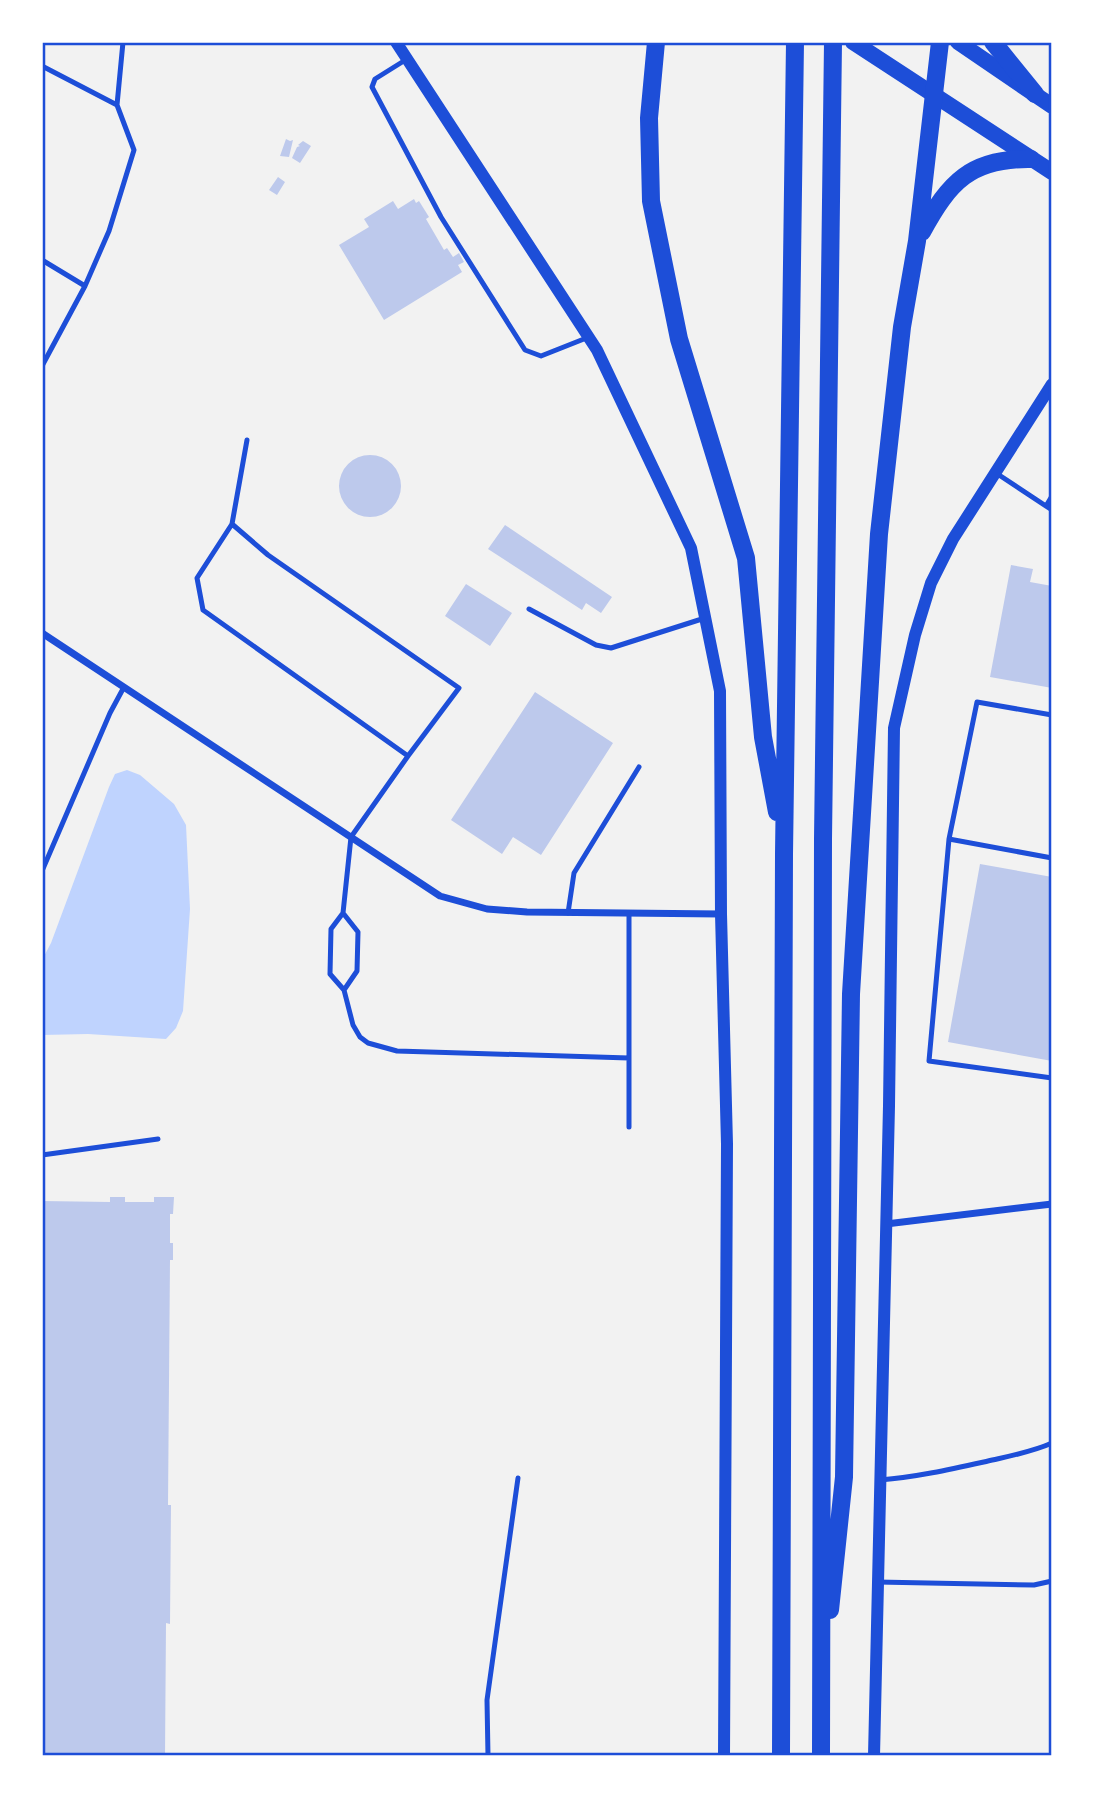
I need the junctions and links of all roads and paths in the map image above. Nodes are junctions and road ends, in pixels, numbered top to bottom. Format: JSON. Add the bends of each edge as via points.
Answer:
{"nodes":[{"id":1,"x":123,"y":42,"type":"edge"},
{"id":2,"x":396,"y":42,"type":"edge"},
{"id":3,"x":656,"y":42,"type":"edge"},
{"id":4,"x":833,"y":42,"type":"edge"},
{"id":5,"x":853,"y":42,"type":"edge"},
{"id":6,"x":940,"y":42,"type":"edge"},
{"id":7,"x":958,"y":42,"type":"edge"},
{"id":8,"x":993,"y":42,"type":"edge"},
{"id":9,"x":795,"y":51,"type":"edge"},
{"id":10,"x":407,"y":58,"type":"junction"},
{"id":11,"x":42,"y":66,"type":"edge"},
{"id":12,"x":933,"y":94,"type":"junction"},
{"id":13,"x":1035,"y":94,"type":"junction"},
{"id":14,"x":117,"y":106,"type":"junction"},
{"id":15,"x":1052,"y":106,"type":"edge"},
{"id":16,"x":1031,"y":159,"type":"junction"},
{"id":17,"x":1052,"y":172,"type":"edge"},
{"id":18,"x":917,"y":241,"type":"junction"},
{"id":19,"x":42,"y":260,"type":"edge"},
{"id":20,"x":85,"y":286,"type":"junction"},
{"id":21,"x":590,"y":337,"type":"junction"},
{"id":22,"x":42,"y":366,"type":"edge"},
{"id":23,"x":1052,"y":384,"type":"edge"},
{"id":24,"x":247,"y":440,"type":"dead end"},
{"id":25,"x":995,"y":472,"type":"junction"},
{"id":26,"x":1052,"y":496,"type":"edge"},
{"id":27,"x":1049,"y":508,"type":"edge"},
{"id":28,"x":232,"y":524,"type":"junction"},
{"id":29,"x":529,"y":609,"type":"dead end"},
{"id":30,"x":705,"y":618,"type":"junction"},
{"id":31,"x":42,"y":633,"type":"edge"},
{"id":32,"x":124,"y":687,"type":"junction"},
{"id":33,"x":1052,"y":715,"type":"edge"},
{"id":34,"x":408,"y":756,"type":"junction"},
{"id":35,"x":639,"y":767,"type":"dead end"},
{"id":36,"x":351,"y":837,"type":"junction"},
{"id":37,"x":949,"y":839,"type":"junction"},
{"id":38,"x":784,"y":853,"type":"junction"},
{"id":39,"x":1052,"y":858,"type":"edge"},
{"id":40,"x":42,"y":871,"type":"edge"},
{"id":41,"x":343,"y":913,"type":"junction"},
{"id":42,"x":568,"y":913,"type":"junction"},
{"id":43,"x":629,"y":913,"type":"junction"},
{"id":44,"x":721,"y":914,"type":"junction"},
{"id":45,"x":344,"y":990,"type":"junction"},
{"id":46,"x":629,"y":1058,"type":"junction"},
{"id":47,"x":1052,"y":1078,"type":"edge"},
{"id":48,"x":629,"y":1127,"type":"dead end"},
{"id":49,"x":158,"y":1139,"type":"dead end"},
{"id":50,"x":42,"y":1155,"type":"edge"},
{"id":51,"x":1052,"y":1204,"type":"edge"},
{"id":52,"x":885,"y":1224,"type":"junction"},
{"id":53,"x":1052,"y":1443,"type":"edge"},
{"id":54,"x":518,"y":1478,"type":"dead end"},
{"id":55,"x":880,"y":1480,"type":"junction"},
{"id":56,"x":1052,"y":1581,"type":"edge"},
{"id":57,"x":877,"y":1582,"type":"junction"},
{"id":58,"x":820,"y":1714,"type":"junction"},
{"id":59,"x":488,"y":1756,"type":"edge"},
{"id":60,"x":724,"y":1756,"type":"edge"},
{"id":61,"x":781,"y":1756,"type":"edge"},
{"id":62,"x":821,"y":1756,"type":"edge"},
{"id":63,"x":874,"y":1756,"type":"edge"}],
"edges":[{"from":1,"to":14,"type":"lane"},
{"from":2,"to":10,"type":"street"},
{"from":3,"to":38,"type":"highway","via":[[649,118],[651,201],[679,339],[747,558],[763,737]]},
{"from":4,"to":58,"type":"highway","via":[[823,839]]},
{"from":5,"to":12,"type":"main road"},
{"from":6,"to":12,"type":"highway"},
{"from":7,"to":13,"type":"main road"},
{"from":8,"to":13,"type":"highway"},
{"from":9,"to":38,"type":"highway"},
{"from":10,"to":21,"type":"street"},
{"from":10,"to":21,"type":"lane","via":[[375,79],[372,87],[441,217],[525,350],[541,356]]},
{"from":11,"to":14,"type":"lane"},
{"from":12,"to":16,"type":"main road"},
{"from":12,"to":18,"type":"highway"},
{"from":13,"to":15,"type":"main road"},
{"from":14,"to":20,"type":"lane","via":[[134,150],[109,231]]},
{"from":16,"to":17,"type":"main road"},
{"from":16,"to":18,"type":"highway","via":[[1006,159],[964,174],[934,210]]},
{"from":18,"to":58,"type":"highway","via":[[902,327],[879,534],[851,994],[844,1477]]},
{"from":19,"to":20,"type":"lane"},
{"from":20,"to":22,"type":"lane"},
{"from":21,"to":30,"type":"street","via":[[691,548]]},
{"from":23,"to":25,"type":"street"},
{"from":24,"to":28,"type":"lane"},
{"from":25,"to":27,"type":"lane"},
{"from":25,"to":52,"type":"street","via":[[931,583],[894,727]]},
{"from":26,"to":27,"type":"lane"},
{"from":28,"to":34,"type":"lane","via":[[197,578],[202,610]]},
{"from":28,"to":34,"type":"lane","via":[[268,555],[459,688]]},
{"from":29,"to":30,"type":"lane","via":[[596,645],[611,648]]},
{"from":30,"to":44,"type":"street","via":[[720,691]]},
{"from":31,"to":32,"type":"street"},
{"from":32,"to":36,"type":"street"},
{"from":32,"to":40,"type":"lane"},
{"from":33,"to":37,"type":"lane","via":[[976,702]]},
{"from":34,"to":36,"type":"lane"},
{"from":35,"to":42,"type":"lane","via":[[574,873]]},
{"from":36,"to":41,"type":"lane"},
{"from":36,"to":42,"type":"street","via":[[440,896],[487,909]]},
{"from":37,"to":39,"type":"lane"},
{"from":37,"to":47,"type":"lane","via":[[929,1061]]},
{"from":38,"to":61,"type":"highway"},
{"from":41,"to":45,"type":"lane","via":[[358,932],[357,971]]},
{"from":41,"to":45,"type":"lane","via":[[331,929],[330,974]]},
{"from":42,"to":43,"type":"street"},
{"from":43,"to":44,"type":"street"},
{"from":43,"to":46,"type":"lane"},
{"from":44,"to":60,"type":"street","via":[[727,1144]]},
{"from":45,"to":46,"type":"lane","via":[[360,1037],[397,1051]]},
{"from":46,"to":48,"type":"lane"},
{"from":49,"to":50,"type":"lane"},
{"from":51,"to":52,"type":"street"},
{"from":52,"to":55,"type":"street"},
{"from":53,"to":55,"type":"lane","via":[[911,1478]]},
{"from":54,"to":59,"type":"lane","via":[[487,1700]]},
{"from":55,"to":57,"type":"street"},
{"from":56,"to":57,"type":"lane","via":[[1034,1585]]},
{"from":57,"to":63,"type":"street"},
{"from":58,"to":62,"type":"highway"}]}
